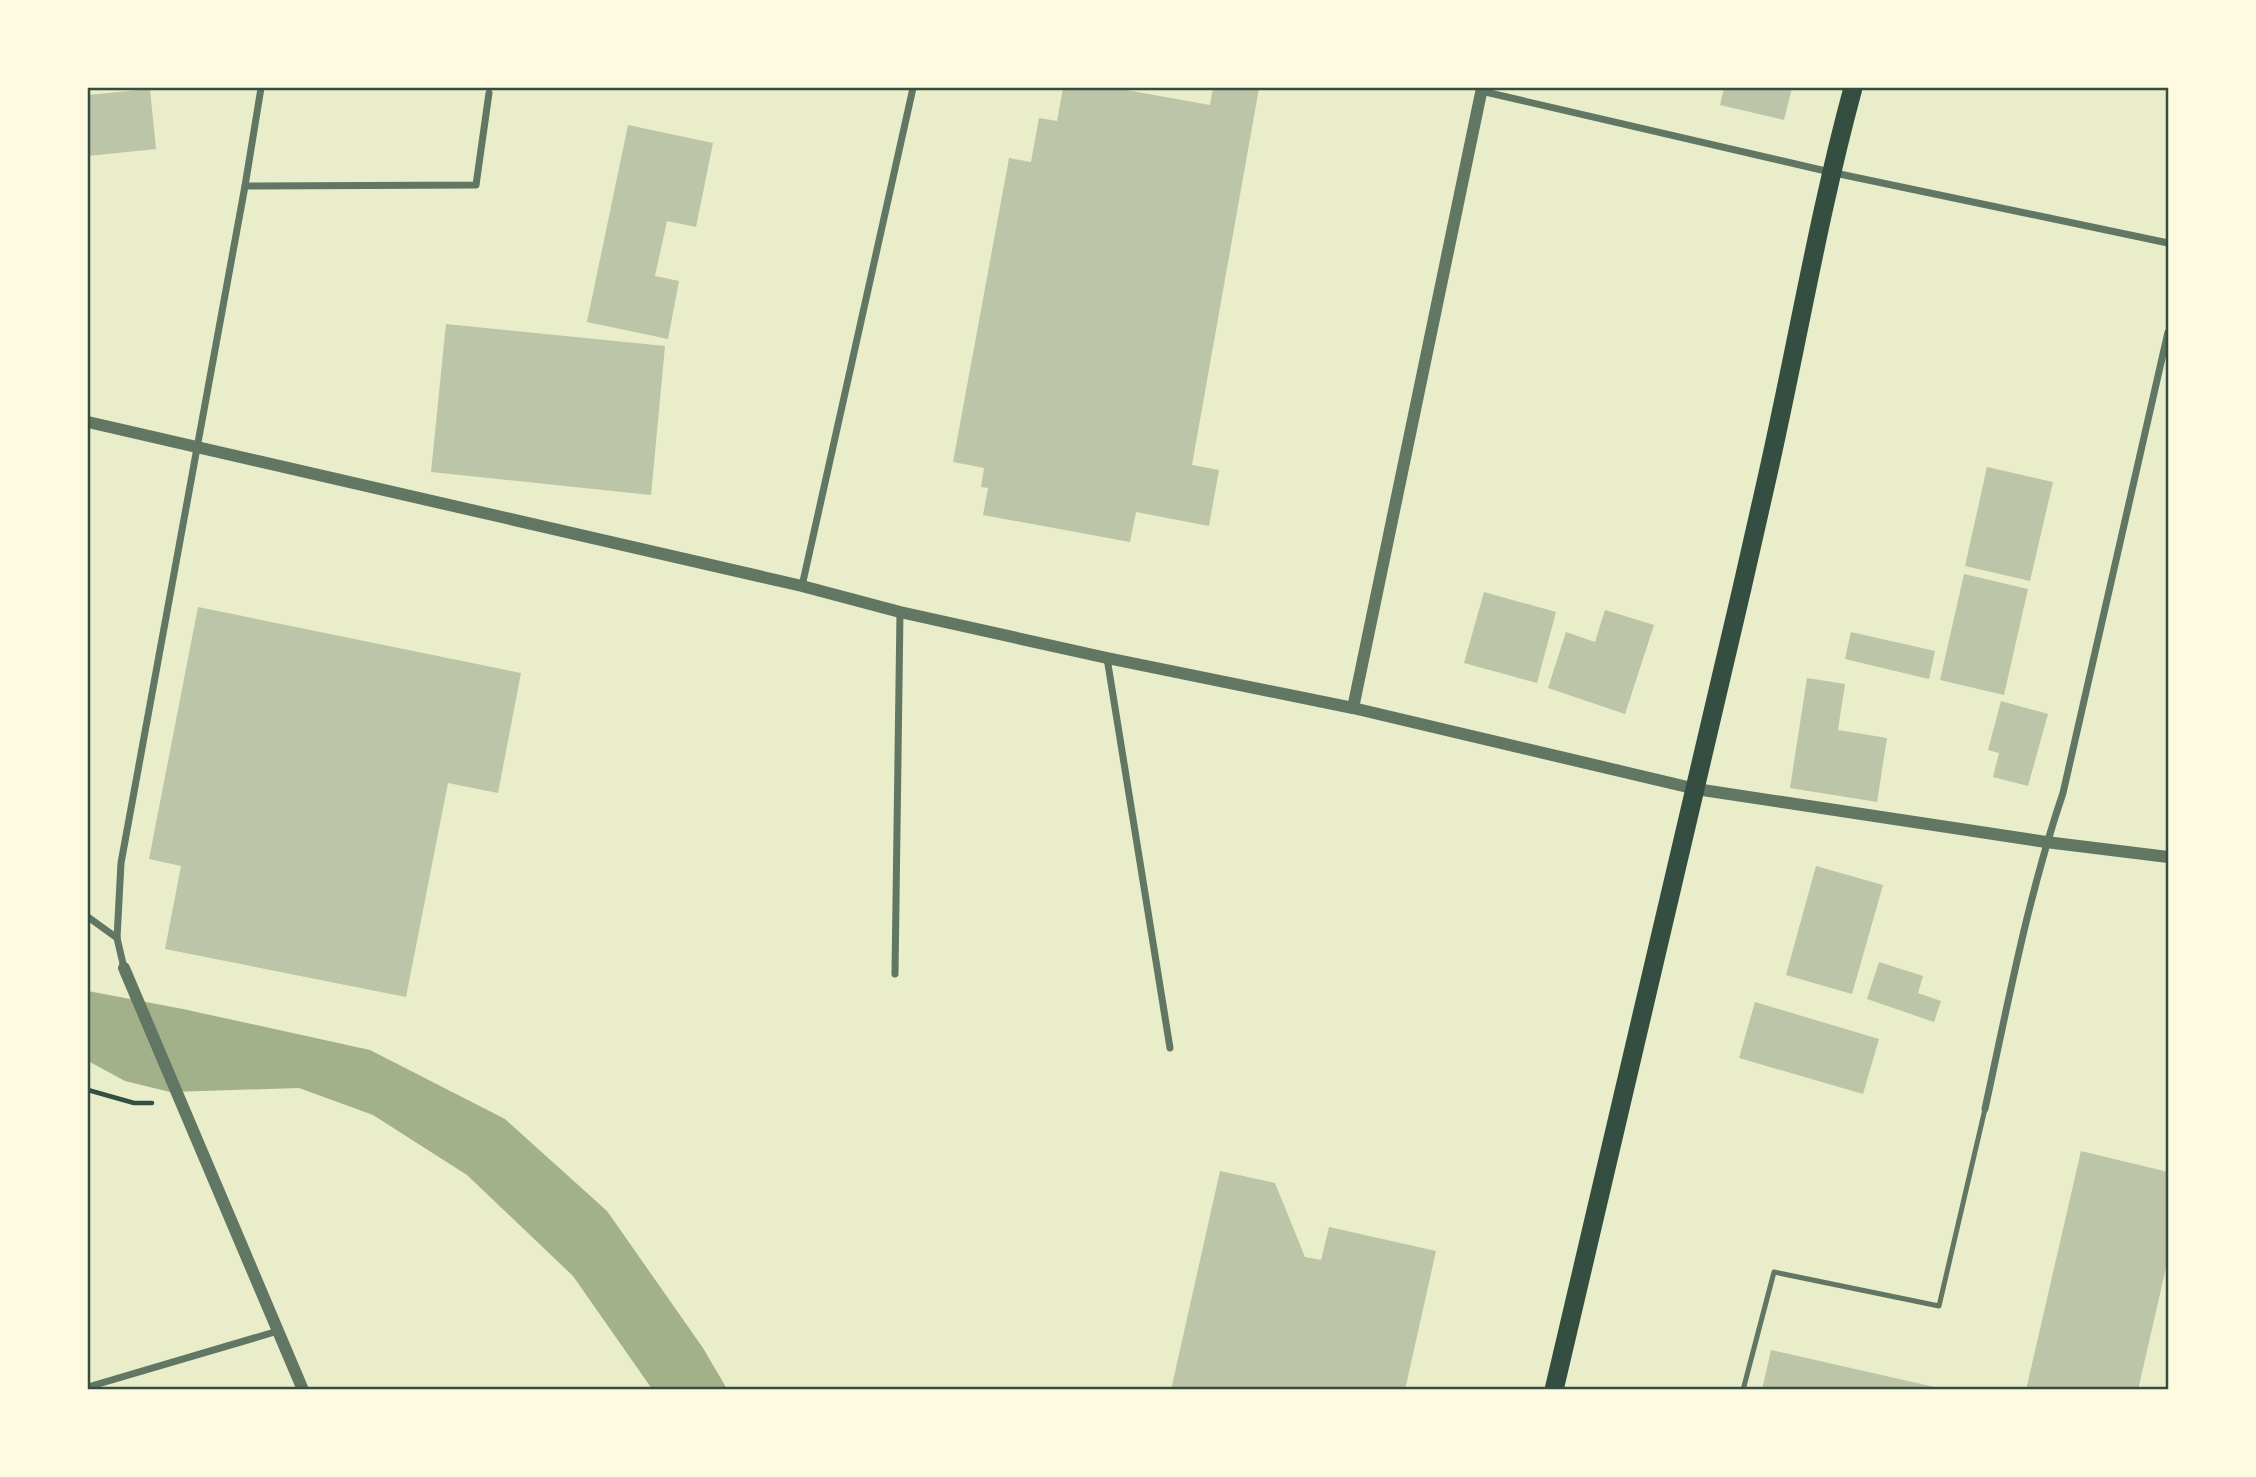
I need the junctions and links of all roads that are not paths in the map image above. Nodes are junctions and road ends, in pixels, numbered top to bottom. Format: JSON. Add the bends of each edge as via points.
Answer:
{"nodes":[{"id":1,"x":261,"y":88,"type":"edge"},
{"id":2,"x":913,"y":88,"type":"edge"},
{"id":3,"x":1853,"y":88,"type":"edge"},
{"id":4,"x":1481,"y":89,"type":"edge"},
{"id":5,"x":489,"y":93,"type":"dead end"},
{"id":6,"x":1830,"y":172,"type":"junction"},
{"id":7,"x":245,"y":187,"type":"junction"},
{"id":8,"x":2168,"y":243,"type":"edge"},
{"id":9,"x":2168,"y":332,"type":"edge"},
{"id":10,"x":88,"y":422,"type":"edge"},
{"id":11,"x":198,"y":447,"type":"junction"},
{"id":12,"x":802,"y":586,"type":"junction"},
{"id":13,"x":900,"y":612,"type":"junction"},
{"id":14,"x":1107,"y":658,"type":"junction"},
{"id":15,"x":1353,"y":708,"type":"junction"},
{"id":16,"x":1696,"y":789,"type":"junction"},
{"id":17,"x":2046,"y":842,"type":"junction"},
{"id":18,"x":2168,"y":857,"type":"edge"},
{"id":19,"x":88,"y":917,"type":"edge"},
{"id":20,"x":117,"y":938,"type":"junction"},
{"id":21,"x":124,"y":968,"type":"joint"},
{"id":22,"x":895,"y":974,"type":"dead end"},
{"id":23,"x":1170,"y":1048,"type":"dead end"},
{"id":24,"x":1985,"y":1109,"type":"joint"},
{"id":25,"x":279,"y":1331,"type":"junction"},
{"id":26,"x":88,"y":1387,"type":"edge"},
{"id":27,"x":303,"y":1390,"type":"edge"},
{"id":28,"x":1554,"y":1390,"type":"edge"},
{"id":29,"x":1743,"y":1390,"type":"edge"}],
"edges":[{"from":1,"to":7,"type":"street"},
{"from":2,"to":12,"type":"street"},
{"from":3,"to":6,"type":"highway"},
{"from":4,"to":6,"type":"street"},
{"from":4,"to":15,"type":"street"},
{"from":5,"to":7,"type":"street","via":[[476,185]]},
{"from":6,"to":8,"type":"street"},
{"from":6,"to":16,"type":"highway","via":[[1787,393]]},
{"from":7,"to":11,"type":"street"},
{"from":9,"to":17,"type":"street","via":[[2063,793]]},
{"from":10,"to":11,"type":"street"},
{"from":11,"to":12,"type":"street"},
{"from":11,"to":20,"type":"street","via":[[121,863]]},
{"from":12,"to":13,"type":"street"},
{"from":13,"to":14,"type":"street"},
{"from":13,"to":22,"type":"street"},
{"from":14,"to":15,"type":"street"},
{"from":14,"to":23,"type":"street"},
{"from":15,"to":16,"type":"street"},
{"from":16,"to":17,"type":"street"},
{"from":16,"to":28,"type":"highway"},
{"from":17,"to":18,"type":"street"},
{"from":17,"to":24,"type":"street"},
{"from":19,"to":20,"type":"street"},
{"from":20,"to":21,"type":"street"},
{"from":21,"to":25,"type":"street"},
{"from":24,"to":29,"type":"lane","via":[[1939,1306],[1774,1272]]},
{"from":25,"to":26,"type":"street"},
{"from":25,"to":27,"type":"street"}]}
